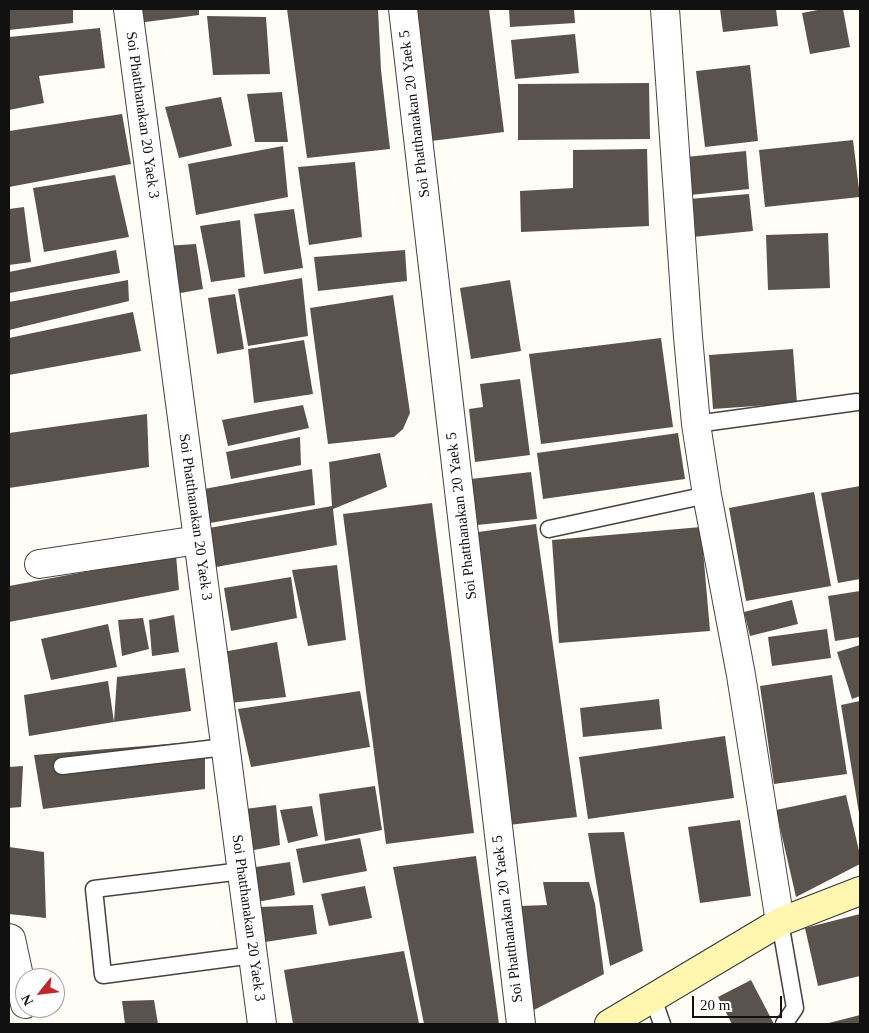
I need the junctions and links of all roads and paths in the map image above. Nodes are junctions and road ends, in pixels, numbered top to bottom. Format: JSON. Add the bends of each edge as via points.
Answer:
{"nodes":[{"id":1,"x":128,"y":9,"type":"edge"},
{"id":2,"x":403,"y":9,"type":"edge"},
{"id":3,"x":665,"y":9,"type":"edge"},
{"id":4,"x":857,"y":402,"type":"dead end"},
{"id":5,"x":696,"y":424,"type":"junction"},
{"id":6,"x":707,"y":495,"type":"junction"},
{"id":7,"x":549,"y":529,"type":"dead end"},
{"id":8,"x":198,"y":540,"type":"junction"},
{"id":9,"x":39,"y":564,"type":"dead end"},
{"id":10,"x":225,"y":746,"type":"junction"},
{"id":11,"x":62,"y":766,"type":"dead end"},
{"id":12,"x":242,"y":871,"type":"junction"},
{"id":13,"x":860,"y":891,"type":"edge"},
{"id":14,"x":780,"y":922,"type":"junction"},
{"id":15,"x":9,"y":938,"type":"edge"},
{"id":16,"x":253,"y":955,"type":"junction"},
{"id":17,"x":18,"y":968,"type":"edge"},
{"id":18,"x":653,"y":998,"type":"junction"},
{"id":19,"x":262,"y":1024,"type":"edge"},
{"id":20,"x":521,"y":1024,"type":"edge"},
{"id":21,"x":608,"y":1024,"type":"edge"},
{"id":22,"x":662,"y":1024,"type":"edge"},
{"id":23,"x":784,"y":1024,"type":"edge"}],
"edges":[{"from":1,"to":8,"type":"street","name":"Soi Phatthanakan 20 Yaek 3"},
{"from":2,"to":20,"type":"street","name":"Soi Phatthanakan 20 Yaek 5"},
{"from":3,"to":5,"type":"street"},
{"from":4,"to":5,"type":"lane"},
{"from":5,"to":6,"type":"street"},
{"from":6,"to":7,"type":"lane"},
{"from":6,"to":14,"type":"street","via":[[741,675]]},
{"from":8,"to":9,"type":"street"},
{"from":8,"to":10,"type":"street","name":"Soi Phatthanakan 20 Yaek 3"},
{"from":10,"to":11,"type":"lane"},
{"from":10,"to":12,"type":"street","name":"Soi Phatthanakan 20 Yaek 3"},
{"from":12,"to":16,"type":"street","name":"Soi Phatthanakan 20 Yaek 3"},
{"from":12,"to":16,"type":"lane","via":[[94,889],[103,975]]},
{"from":13,"to":14,"type":"street"},
{"from":14,"to":18,"type":"street"},
{"from":14,"to":23,"type":"lane","via":[[796,1008]]},
{"from":15,"to":17,"type":"street"},
{"from":16,"to":19,"type":"street","name":"Soi Phatthanakan 20 Yaek 3"},
{"from":18,"to":21,"type":"street"},
{"from":18,"to":22,"type":"lane"}]}
